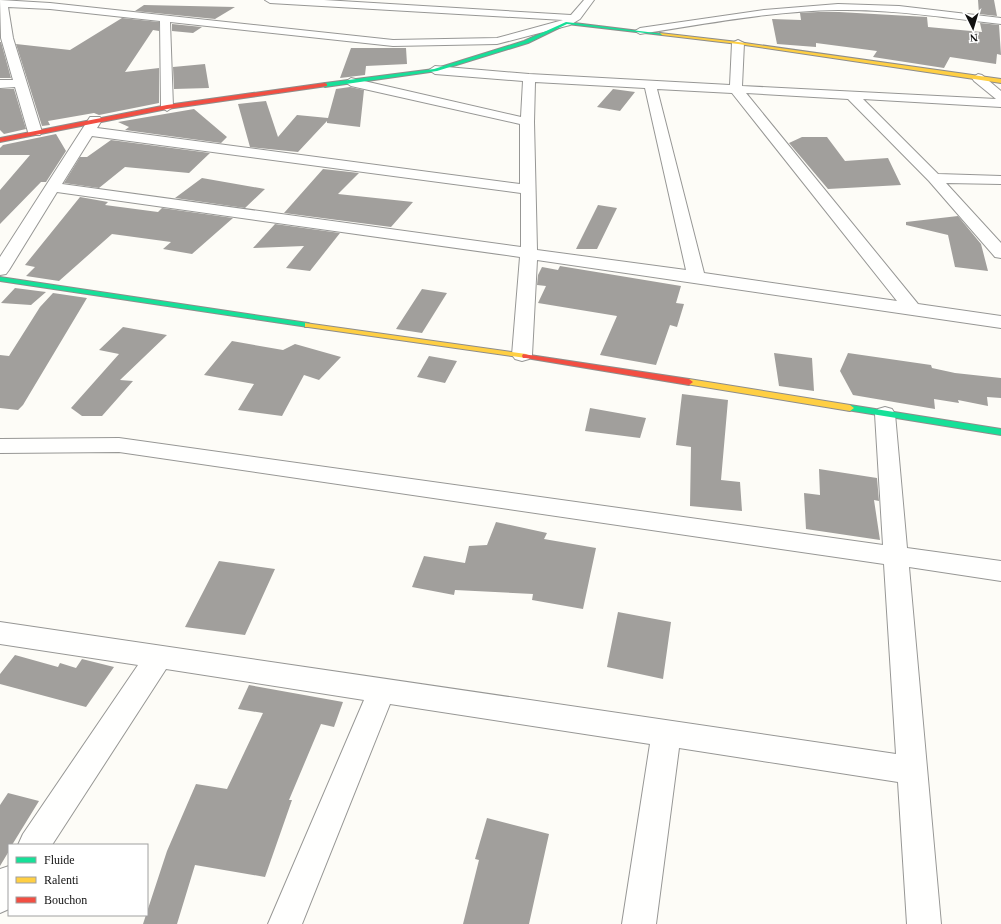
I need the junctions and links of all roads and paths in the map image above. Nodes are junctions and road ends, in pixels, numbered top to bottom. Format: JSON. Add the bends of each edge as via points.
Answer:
{"nodes":[{"id":1,"x":270,"y":0,"type":"edge"},
{"id":2,"x":488,"y":0,"type":"edge"},
{"id":3,"x":590,"y":0,"type":"edge"},
{"id":4,"x":295,"y":1,"type":"edge"},
{"id":5,"x":53,"y":3,"type":"edge"},
{"id":6,"x":1,"y":4,"type":"edge"},
{"id":7,"x":401,"y":4,"type":"edge"},
{"id":8,"x":477,"y":12,"type":"junction"},
{"id":9,"x":576,"y":17,"type":"junction"},
{"id":10,"x":165,"y":19,"type":"junction"},
{"id":11,"x":1001,"y":21,"type":"edge"},
{"id":12,"x":566,"y":24,"type":"junction"},
{"id":13,"x":640,"y":31,"type":"junction"},
{"id":14,"x":3,"y":39,"type":"edge"},
{"id":15,"x":738,"y":43,"type":"junction"},
{"id":16,"x":435,"y":70,"type":"junction"},
{"id":17,"x":529,"y":78,"type":"junction"},
{"id":18,"x":978,"y":78,"type":"junction"},
{"id":19,"x":1001,"y":81,"type":"edge"},
{"id":20,"x":351,"y":82,"type":"junction"},
{"id":21,"x":20,"y":83,"type":"junction"},
{"id":22,"x":0,"y":84,"type":"edge"},
{"id":23,"x":650,"y":84,"type":"junction"},
{"id":24,"x":736,"y":89,"type":"junction"},
{"id":25,"x":852,"y":96,"type":"junction"},
{"id":26,"x":1001,"y":97,"type":"edge"},
{"id":27,"x":1001,"y":103,"type":"edge"},
{"id":28,"x":167,"y":107,"type":"junction"},
{"id":29,"x":527,"y":122,"type":"junction"},
{"id":30,"x":91,"y":125,"type":"junction"},
{"id":31,"x":35,"y":132,"type":"junction"},
{"id":32,"x":0,"y":140,"type":"edge"},
{"id":33,"x":934,"y":178,"type":"junction"},
{"id":34,"x":1001,"y":180,"type":"edge"},
{"id":35,"x":52,"y":187,"type":"junction"},
{"id":36,"x":529,"y":190,"type":"junction"},
{"id":37,"x":999,"y":249,"type":"edge"},
{"id":38,"x":529,"y":255,"type":"junction"},
{"id":39,"x":0,"y":270,"type":"edge"},
{"id":40,"x":696,"y":277,"type":"junction"},
{"id":41,"x":0,"y":279,"type":"edge"},
{"id":42,"x":913,"y":310,"type":"junction"},
{"id":43,"x":1001,"y":322,"type":"edge"},
{"id":44,"x":522,"y":355,"type":"junction"},
{"id":45,"x":885,"y":414,"type":"junction"},
{"id":46,"x":1001,"y":432,"type":"edge"},
{"id":47,"x":0,"y":446,"type":"edge"},
{"id":48,"x":896,"y":556,"type":"junction"},
{"id":49,"x":1001,"y":571,"type":"edge"},
{"id":50,"x":0,"y":633,"type":"edge"},
{"id":51,"x":159,"y":657,"type":"junction"},
{"id":52,"x":382,"y":690,"type":"junction"},
{"id":53,"x":666,"y":733,"type":"junction"},
{"id":54,"x":912,"y":770,"type":"junction"},
{"id":55,"x":35,"y":844,"type":"edge"},
{"id":56,"x":8,"y":884,"type":"edge"},
{"id":57,"x":0,"y":896,"type":"edge"},
{"id":58,"x":286,"y":924,"type":"edge"},
{"id":59,"x":639,"y":924,"type":"edge"},
{"id":60,"x":924,"y":924,"type":"edge"}],
"edges":[{"from":1,"to":4,"type":"street"},
{"from":2,"to":8,"type":"street"},
{"from":3,"to":9,"type":"street"},
{"from":4,"to":7,"type":"street"},
{"from":5,"to":6,"type":"street"},
{"from":5,"to":10,"type":"street"},
{"from":6,"to":14,"type":"street"},
{"from":7,"to":8,"type":"street"},
{"from":8,"to":9,"type":"street"},
{"from":9,"to":12,"type":"street"},
{"from":10,"to":12,"type":"street","via":[[393,43],[497,41]]},
{"from":10,"to":28,"type":"street"},
{"from":11,"to":13,"type":"street","via":[[838,7],[782,11]]},
{"from":12,"to":13,"type":"street","via":[[617,31]]},
{"from":12,"to":16,"type":"street","via":[[526,42]]},
{"from":13,"to":15,"type":"street"},
{"from":14,"to":21,"type":"street"},
{"from":15,"to":18,"type":"street"},
{"from":15,"to":24,"type":"street"},
{"from":16,"to":17,"type":"street"},
{"from":16,"to":20,"type":"street"},
{"from":17,"to":23,"type":"street"},
{"from":17,"to":29,"type":"street"},
{"from":18,"to":19,"type":"street"},
{"from":18,"to":26,"type":"street"},
{"from":20,"to":28,"type":"street"},
{"from":20,"to":29,"type":"street"},
{"from":21,"to":22,"type":"street"},
{"from":21,"to":31,"type":"street"},
{"from":23,"to":24,"type":"street"},
{"from":23,"to":40,"type":"street"},
{"from":24,"to":25,"type":"street"},
{"from":24,"to":42,"type":"street"},
{"from":25,"to":27,"type":"street"},
{"from":25,"to":33,"type":"street"},
{"from":28,"to":30,"type":"street"},
{"from":29,"to":36,"type":"street"},
{"from":30,"to":31,"type":"street"},
{"from":30,"to":35,"type":"street"},
{"from":30,"to":36,"type":"street"},
{"from":31,"to":32,"type":"street"},
{"from":33,"to":34,"type":"street"},
{"from":33,"to":37,"type":"street"},
{"from":35,"to":38,"type":"street"},
{"from":35,"to":39,"type":"street"},
{"from":36,"to":38,"type":"street"},
{"from":38,"to":40,"type":"street"},
{"from":38,"to":44,"type":"street"},
{"from":40,"to":42,"type":"street"},
{"from":41,"to":44,"type":"street"},
{"from":42,"to":43,"type":"street"},
{"from":44,"to":45,"type":"street"},
{"from":45,"to":46,"type":"street"},
{"from":45,"to":48,"type":"street"},
{"from":47,"to":48,"type":"street","via":[[120,445]]},
{"from":48,"to":49,"type":"street"},
{"from":48,"to":54,"type":"street"},
{"from":50,"to":51,"type":"street"},
{"from":51,"to":52,"type":"street"},
{"from":51,"to":55,"type":"street"},
{"from":52,"to":53,"type":"street"},
{"from":52,"to":58,"type":"street"},
{"from":53,"to":54,"type":"street"},
{"from":53,"to":59,"type":"street"},
{"from":54,"to":60,"type":"street"},
{"from":56,"to":57,"type":"street"}]}
